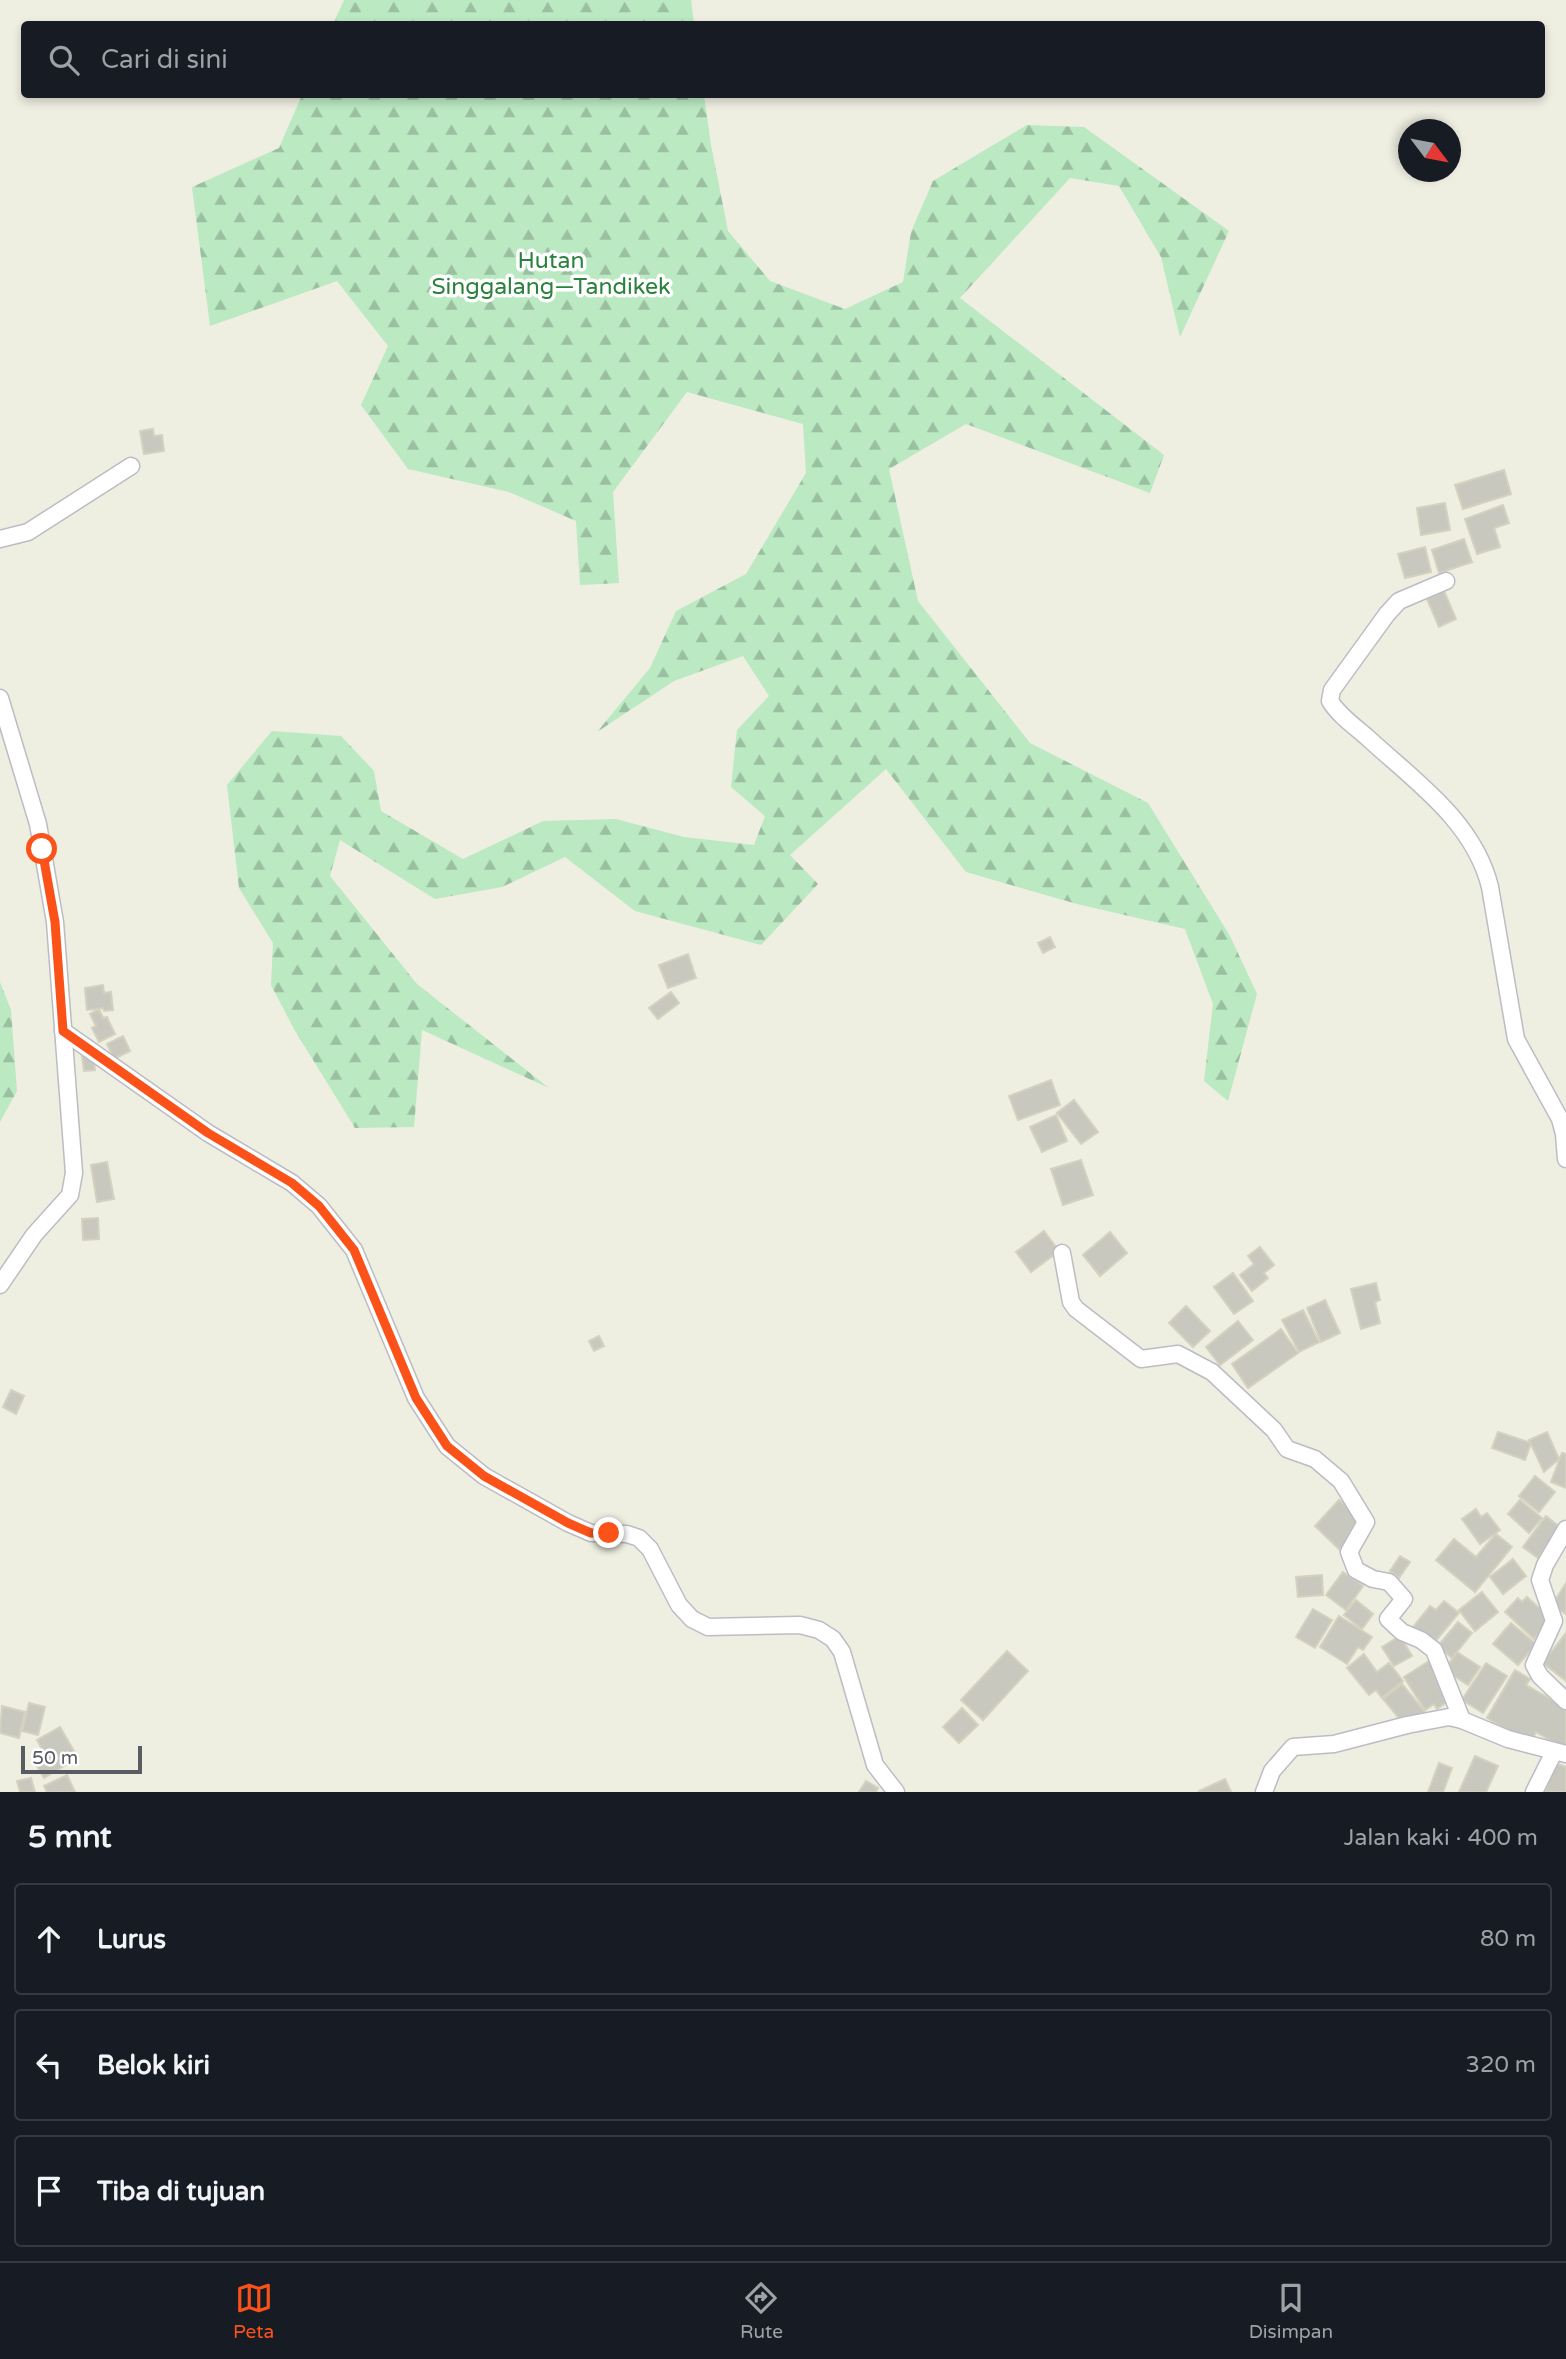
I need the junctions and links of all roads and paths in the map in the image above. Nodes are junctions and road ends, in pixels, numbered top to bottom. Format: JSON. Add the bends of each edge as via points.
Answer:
{"nodes":[{"id":1,"x":131,"y":466,"type":"dead end"},
{"id":2,"x":0,"y":539,"type":"edge"},
{"id":3,"x":1446,"y":581,"type":"dead end"},
{"id":4,"x":0,"y":698,"type":"edge"},
{"id":5,"x":63,"y":1031,"type":"junction"},
{"id":6,"x":1566,"y":1159,"type":"edge"},
{"id":7,"x":1062,"y":1253,"type":"dead end"},
{"id":8,"x":0,"y":1285,"type":"edge"},
{"id":9,"x":1566,"y":1530,"type":"edge"},
{"id":10,"x":1566,"y":1701,"type":"edge"},
{"id":11,"x":1462,"y":1720,"type":"junction"},
{"id":12,"x":1560,"y":1753,"type":"edge"},
{"id":13,"x":897,"y":1792,"type":"edge"},
{"id":14,"x":1264,"y":1792,"type":"edge"},
{"id":15,"x":1534,"y":1792,"type":"edge"}],
"edges":[{"from":1,"to":2,"type":"street","via":[[28,532]]},
{"from":3,"to":6,"type":"street","via":[[1399,601],[1332,690],[1331,701],[1451,816],[1477,852],[1490,887],[1516,1039],[1560,1119]]},
{"from":4,"to":5,"type":"street","via":[[38,824],[55,922]]},
{"from":5,"to":8,"type":"street","via":[[74,1185]]},
{"from":5,"to":13,"type":"street","via":[[208,1133],[292,1183],[319,1206],[354,1250],[416,1398],[447,1446],[484,1476],[591,1533],[639,1538],[650,1549],[679,1605],[708,1627],[800,1625],[833,1639],[842,1652],[875,1765]]},
{"from":7,"to":11,"type":"street","via":[[1076,1309],[1141,1359],[1178,1354],[1212,1372],[1274,1430],[1287,1449],[1315,1459],[1341,1481],[1366,1522],[1349,1552],[1356,1570],[1389,1582],[1404,1599],[1388,1619],[1434,1650]]},
{"from":9,"to":10,"type":"street","via":[[1541,1573],[1554,1620],[1534,1665]]},
{"from":11,"to":12,"type":"street"},
{"from":11,"to":14,"type":"street","via":[[1449,1717],[1334,1744],[1293,1747],[1272,1771]]},
{"from":12,"to":15,"type":"street"}]}
